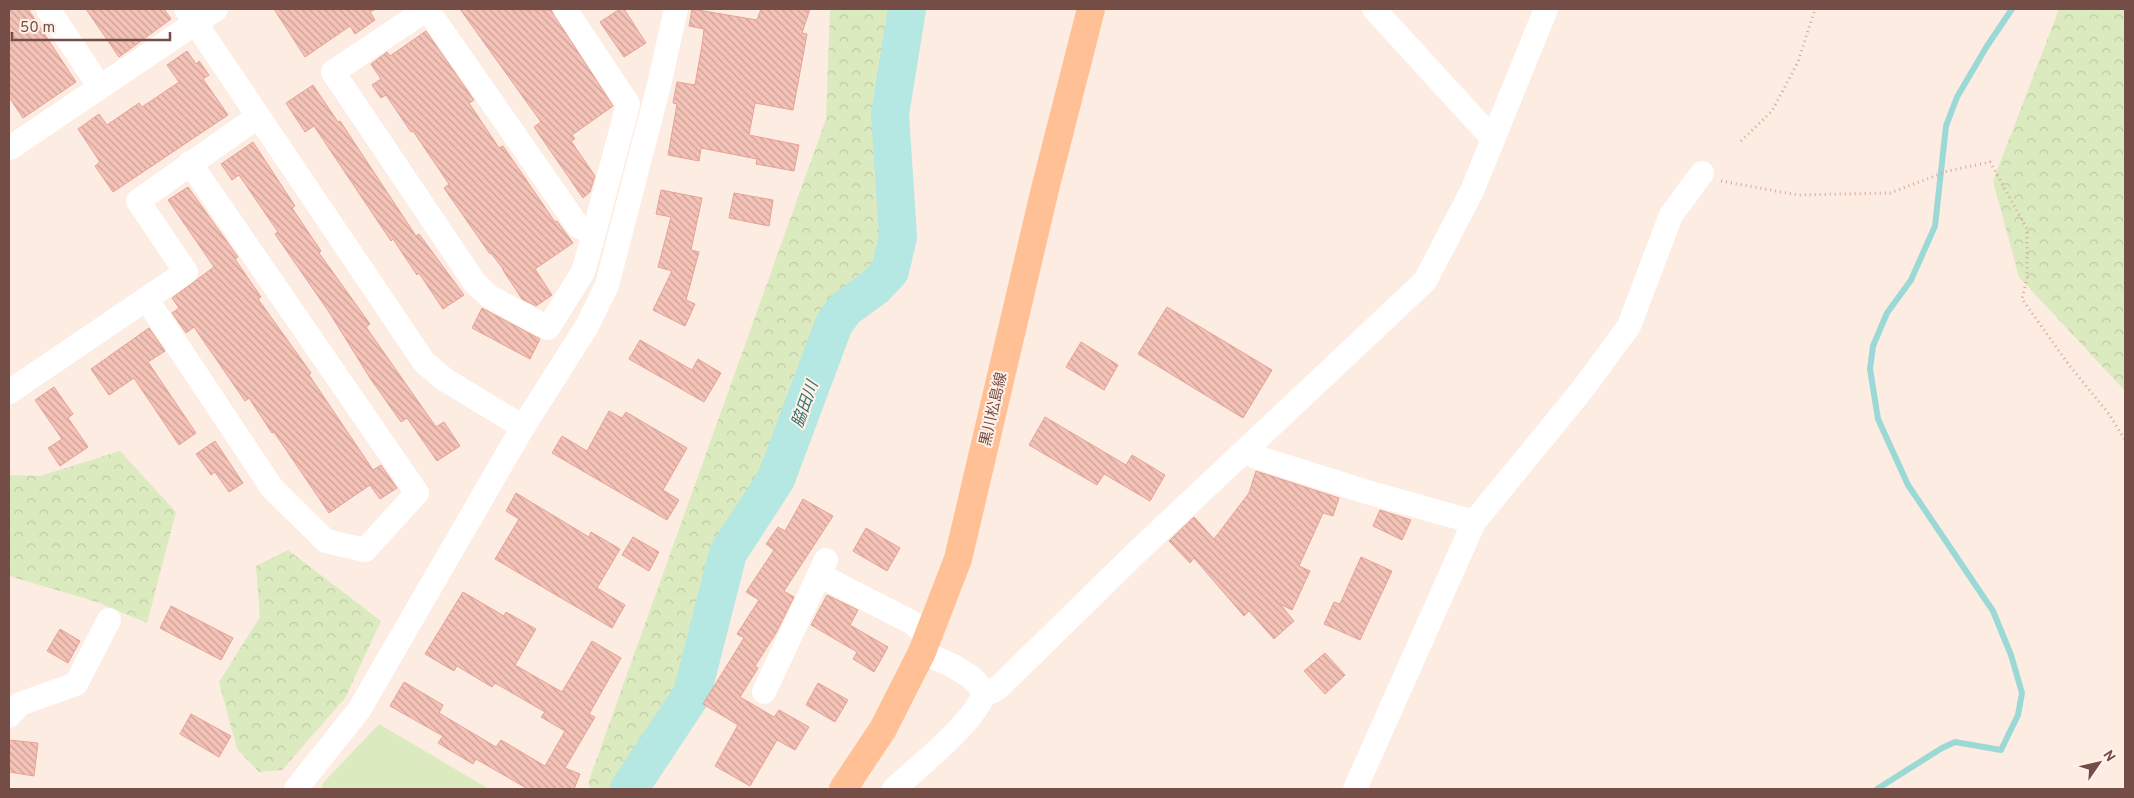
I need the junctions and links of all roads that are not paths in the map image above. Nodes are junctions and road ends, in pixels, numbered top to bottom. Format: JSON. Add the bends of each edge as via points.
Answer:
{"nodes":[{"id":1,"x":48,"y":9,"type":"edge"},
{"id":2,"x":216,"y":9,"type":"edge"},
{"id":3,"x":427,"y":9,"type":"edge"},
{"id":4,"x":565,"y":9,"type":"edge"},
{"id":5,"x":676,"y":9,"type":"edge"},
{"id":6,"x":1091,"y":9,"type":"edge"},
{"id":7,"x":1374,"y":9,"type":"edge"},
{"id":8,"x":1546,"y":9,"type":"edge"},
{"id":9,"x":190,"y":16,"type":"edge"},
{"id":10,"x":100,"y":87,"type":"junction"},
{"id":11,"x":257,"y":117,"type":"junction"},
{"id":12,"x":1493,"y":139,"type":"junction"},
{"id":13,"x":9,"y":146,"type":"edge"},
{"id":14,"x":190,"y":164,"type":"junction"},
{"id":15,"x":1702,"y":174,"type":"road end"},
{"id":16,"x":594,"y":233,"type":"junction"},
{"id":17,"x":146,"y":300,"type":"junction"},
{"id":18,"x":9,"y":392,"type":"edge"},
{"id":19,"x":523,"y":427,"type":"junction"},
{"id":20,"x":1246,"y":449,"type":"junction"},
{"id":21,"x":1474,"y":522,"type":"junction"},
{"id":22,"x":109,"y":620,"type":"dead end"},
{"id":23,"x":925,"y":646,"type":"junction"},
{"id":24,"x":764,"y":692,"type":"dead end"},
{"id":25,"x":986,"y":692,"type":"junction"},
{"id":26,"x":9,"y":716,"type":"edge"},
{"id":27,"x":296,"y":789,"type":"edge"},
{"id":28,"x":843,"y":789,"type":"edge"},
{"id":29,"x":894,"y":789,"type":"edge"},
{"id":30,"x":1355,"y":789,"type":"edge"}],
"edges":[{"from":1,"to":10,"type":"street"},
{"from":2,"to":9,"type":"street"},
{"from":3,"to":16,"type":"street","via":[[578,226]]},
{"from":3,"to":16,"type":"street","via":[[333,72],[475,283],[490,297],[548,328],[583,272]]},
{"from":4,"to":16,"type":"street","via":[[628,104]]},
{"from":5,"to":19,"type":"street","via":[[607,285],[587,326]]},
{"from":6,"to":23,"type":"main road","name":"黒川松島線","via":[[958,559]]},
{"from":7,"to":12,"type":"street"},
{"from":8,"to":12,"type":"street"},
{"from":9,"to":10,"type":"street"},
{"from":9,"to":11,"type":"street"},
{"from":10,"to":13,"type":"street"},
{"from":11,"to":14,"type":"street"},
{"from":11,"to":19,"type":"street","via":[[424,362],[444,379]]},
{"from":12,"to":20,"type":"street","via":[[1472,191],[1425,281]]},
{"from":14,"to":17,"type":"street","via":[[138,201],[186,272]]},
{"from":14,"to":17,"type":"street","via":[[417,493],[366,550],[326,542],[272,488]]},
{"from":15,"to":21,"type":"street","via":[[1671,215],[1629,326],[1582,390]]},
{"from":17,"to":18,"type":"street"},
{"from":19,"to":27,"type":"street","via":[[359,710]]},
{"from":20,"to":21,"type":"street","via":[[1265,460]]},
{"from":20,"to":25,"type":"street","via":[[999,687]]},
{"from":21,"to":30,"type":"street"},
{"from":22,"to":26,"type":"street","via":[[76,684],[20,704]]},
{"from":23,"to":24,"type":"street","via":[[913,623],[823,567]]},
{"from":23,"to":25,"type":"street","via":[[971,677]]},
{"from":23,"to":28,"type":"main road","name":"黒川松島線","via":[[883,729]]},
{"from":25,"to":29,"type":"street","via":[[951,736]]}]}
